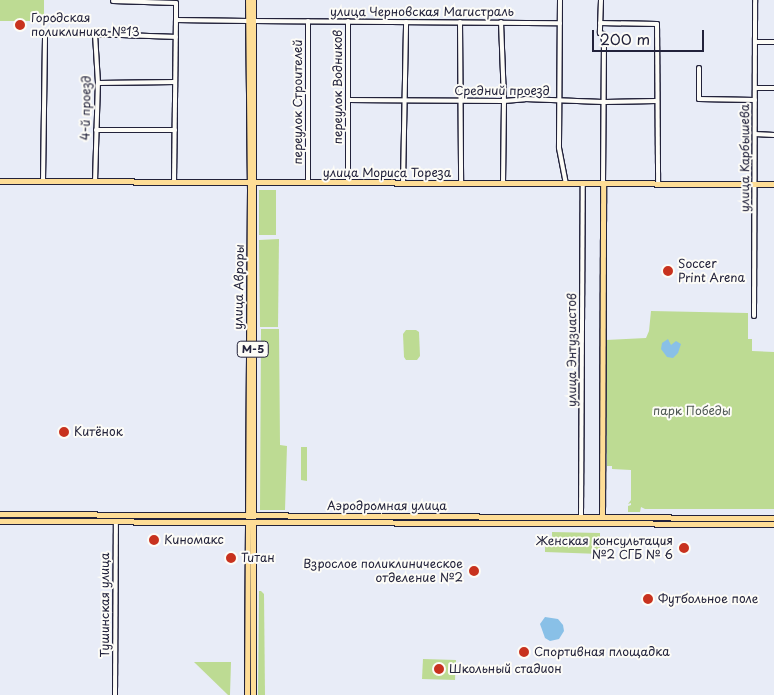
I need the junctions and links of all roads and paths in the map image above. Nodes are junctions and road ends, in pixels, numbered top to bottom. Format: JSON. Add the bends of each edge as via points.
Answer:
{"nodes":[{"id":1,"x":248,"y":0,"type":"edge"},
{"id":2,"x":253,"y":0,"type":"edge"},
{"id":3,"x":560,"y":0,"type":"edge"},
{"id":4,"x":601,"y":0,"type":"edge"},
{"id":5,"x":755,"y":0,"type":"edge"},
{"id":6,"x":113,"y":1,"type":"edge"},
{"id":7,"x":176,"y":20,"type":"junction"},
{"id":8,"x":251,"y":21,"type":"junction"},
{"id":9,"x":308,"y":21,"type":"junction"},
{"id":10,"x":348,"y":21,"type":"junction"},
{"id":11,"x":406,"y":22,"type":"junction"},
{"id":12,"x":460,"y":22,"type":"junction"},
{"id":13,"x":501,"y":22,"type":"junction"},
{"id":14,"x":560,"y":23,"type":"junction"},
{"id":15,"x":600,"y":23,"type":"junction"},
{"id":16,"x":45,"y":34,"type":"dead end"},
{"id":17,"x":176,"y":37,"type":"junction"},
{"id":18,"x":755,"y":42,"type":"junction"},
{"id":19,"x":774,"y":42,"type":"edge"},
{"id":20,"x":699,"y":68,"type":"dead end"},
{"id":21,"x":175,"y":82,"type":"junction"},
{"id":22,"x":98,"y":83,"type":"junction"},
{"id":23,"x":755,"y":88,"type":"junction"},
{"id":24,"x":774,"y":88,"type":"edge"},
{"id":25,"x":348,"y":100,"type":"junction"},
{"id":26,"x":404,"y":100,"type":"junction"},
{"id":27,"x":755,"y":100,"type":"junction"},
{"id":28,"x":461,"y":101,"type":"junction"},
{"id":29,"x":504,"y":101,"type":"junction"},
{"id":30,"x":559,"y":101,"type":"junction"},
{"id":31,"x":656,"y":101,"type":"junction"},
{"id":32,"x":604,"y":102,"type":"junction"},
{"id":33,"x":96,"y":130,"type":"junction"},
{"id":34,"x":175,"y":130,"type":"junction"},
{"id":35,"x":755,"y":134,"type":"junction"},
{"id":36,"x":774,"y":135,"type":"edge"},
{"id":37,"x":0,"y":181,"type":"edge"},
{"id":38,"x":43,"y":181,"type":"junction"},
{"id":39,"x":96,"y":182,"type":"junction"},
{"id":40,"x":174,"y":182,"type":"junction"},
{"id":41,"x":252,"y":182,"type":"junction"},
{"id":42,"x":308,"y":182,"type":"junction"},
{"id":43,"x":348,"y":182,"type":"junction"},
{"id":44,"x":403,"y":183,"type":"junction"},
{"id":45,"x":461,"y":183,"type":"junction"},
{"id":46,"x":502,"y":183,"type":"junction"},
{"id":47,"x":566,"y":183,"type":"junction"},
{"id":48,"x":583,"y":183,"type":"junction"},
{"id":49,"x":603,"y":183,"type":"junction"},
{"id":50,"x":658,"y":184,"type":"junction"},
{"id":51,"x":755,"y":184,"type":"junction"},
{"id":52,"x":774,"y":184,"type":"edge"},
{"id":53,"x":754,"y":316,"type":"dead end"},
{"id":54,"x":0,"y":514,"type":"edge"},
{"id":55,"x":116,"y":514,"type":"junction"},
{"id":56,"x":250,"y":515,"type":"junction"},
{"id":57,"x":582,"y":516,"type":"junction"},
{"id":58,"x":602,"y":517,"type":"junction"},
{"id":59,"x":774,"y":518,"type":"edge"},
{"id":60,"x":0,"y":521,"type":"edge"},
{"id":61,"x":116,"y":522,"type":"junction"},
{"id":62,"x":250,"y":523,"type":"junction"},
{"id":63,"x":774,"y":524,"type":"edge"},
{"id":64,"x":115,"y":695,"type":"edge"},
{"id":65,"x":247,"y":695,"type":"edge"},
{"id":66,"x":253,"y":695,"type":"edge"}],
"edges":[{"from":1,"to":8,"type":"main road","name":"улица Авроры","number":"М-5"},
{"from":2,"to":8,"type":"main road","name":"улица Авроры","number":"М-5"},
{"from":3,"to":14,"type":"street"},
{"from":4,"to":15,"type":"street"},
{"from":5,"to":18,"type":"street","name":"улица Карбышева"},
{"from":6,"to":7,"type":"street","via":[[176,3]]},
{"from":7,"to":8,"type":"street","name":"улица Черновская Магистраль"},
{"from":7,"to":17,"type":"street"},
{"from":8,"to":9,"type":"street","name":"улица Черновская Магистраль"},
{"from":8,"to":41,"type":"main road","name":"улица Авроры","number":"М-5"},
{"from":9,"to":10,"type":"street","name":"улица Черновская Магистраль"},
{"from":9,"to":42,"type":"street","name":"переулок Строителей"},
{"from":10,"to":11,"type":"street","name":"улица Черновская Магистраль"},
{"from":10,"to":25,"type":"street","name":"переулок Водников"},
{"from":11,"to":12,"type":"street","name":"улица Черновская Магистраль"},
{"from":11,"to":26,"type":"street"},
{"from":12,"to":13,"type":"street","name":"улица Черновская Магистраль"},
{"from":12,"to":28,"type":"street"},
{"from":13,"to":14,"type":"street","name":"улица Черновская Магистраль"},
{"from":13,"to":29,"type":"street"},
{"from":14,"to":30,"type":"street"},
{"from":15,"to":31,"type":"street","via":[[657,24]]},
{"from":15,"to":32,"type":"street","via":[[604,41]]},
{"from":16,"to":38,"type":"street"},
{"from":17,"to":21,"type":"street"},
{"from":17,"to":22,"type":"street","name":"4-й проезд","via":[[96,34]]},
{"from":18,"to":19,"type":"street"},
{"from":18,"to":23,"type":"street","name":"улица Карбышева"},
{"from":20,"to":27,"type":"street","via":[[699,99]]},
{"from":21,"to":22,"type":"street"},
{"from":21,"to":34,"type":"street"},
{"from":22,"to":33,"type":"street","name":"4-й проезд"},
{"from":23,"to":24,"type":"street"},
{"from":23,"to":27,"type":"street","name":"улица Карбышева"},
{"from":25,"to":26,"type":"street","name":"Средний проезд"},
{"from":25,"to":43,"type":"street","name":"переулок Водников"},
{"from":26,"to":28,"type":"street","name":"Средний проезд"},
{"from":26,"to":44,"type":"street"},
{"from":27,"to":35,"type":"street","name":"улица Карбышева"},
{"from":28,"to":29,"type":"street","name":"Средний проезд"},
{"from":28,"to":45,"type":"street"},
{"from":29,"to":30,"type":"street","name":"Средний проезд"},
{"from":29,"to":46,"type":"street"},
{"from":30,"to":32,"type":"street","name":"Средний проезд"},
{"from":30,"to":47,"type":"street","via":[[560,155]]},
{"from":31,"to":32,"type":"street","name":"Средний проезд"},
{"from":31,"to":50,"type":"street"},
{"from":32,"to":49,"type":"street"},
{"from":33,"to":34,"type":"street"},
{"from":33,"to":39,"type":"street","name":"4-й проезд"},
{"from":34,"to":40,"type":"street"},
{"from":35,"to":36,"type":"street"},
{"from":35,"to":51,"type":"street","name":"улица Карбышева"},
{"from":37,"to":38,"type":"main road","name":"улица Мориса Тореза"},
{"from":38,"to":39,"type":"main road","name":"улица Мориса Тореза"},
{"from":39,"to":40,"type":"main road","name":"улица Мориса Тореза"},
{"from":40,"to":41,"type":"main road","name":"улица Мориса Тореза"},
{"from":41,"to":42,"type":"main road","name":"улица Мориса Тореза"},
{"from":41,"to":56,"type":"main road","name":"улица Авроры","number":"М-5"},
{"from":42,"to":43,"type":"main road","name":"улица Мориса Тореза"},
{"from":43,"to":44,"type":"main road","name":"улица Мориса Тореза"},
{"from":44,"to":45,"type":"main road","name":"улица Мориса Тореза"},
{"from":45,"to":46,"type":"main road","name":"улица Мориса Тореза"},
{"from":46,"to":47,"type":"main road","name":"улица Мориса Тореза"},
{"from":47,"to":48,"type":"main road","name":"улица Мориса Тореза"},
{"from":48,"to":49,"type":"main road","name":"улица Мориса Тореза"},
{"from":48,"to":57,"type":"street","name":"улица Энтузиастов"},
{"from":49,"to":50,"type":"main road","name":"улица Мориса Тореза"},
{"from":49,"to":58,"type":"main road"},
{"from":50,"to":51,"type":"main road","name":"улица Мориса Тореза"},
{"from":51,"to":52,"type":"main road","name":"улица Мориса Тореза"},
{"from":51,"to":53,"type":"street","name":"улица Карбышева"},
{"from":54,"to":55,"type":"main road","name":"Аэродромная улица"},
{"from":55,"to":56,"type":"main road","name":"Аэродромная улица"},
{"from":55,"to":61,"type":"street","name":"Тушинская улица"},
{"from":56,"to":57,"type":"main road","name":"Аэродромная улица"},
{"from":56,"to":62,"type":"main road","name":"улица Авроры","number":"М-5"},
{"from":57,"to":58,"type":"main road","name":"Аэродромная улица"},
{"from":58,"to":59,"type":"main road","name":"Аэродромная улица"},
{"from":60,"to":61,"type":"main road","name":"Аэродромная улица"},
{"from":61,"to":62,"type":"main road","name":"Аэродромная улица"},
{"from":61,"to":64,"type":"street","name":"Тушинская улица"},
{"from":62,"to":63,"type":"main road","name":"Аэродромная улица"},
{"from":62,"to":65,"type":"main road","name":"улица Авроры","number":"М-5"},
{"from":62,"to":66,"type":"main road","name":"улица Авроры","number":"М-5"}]}
